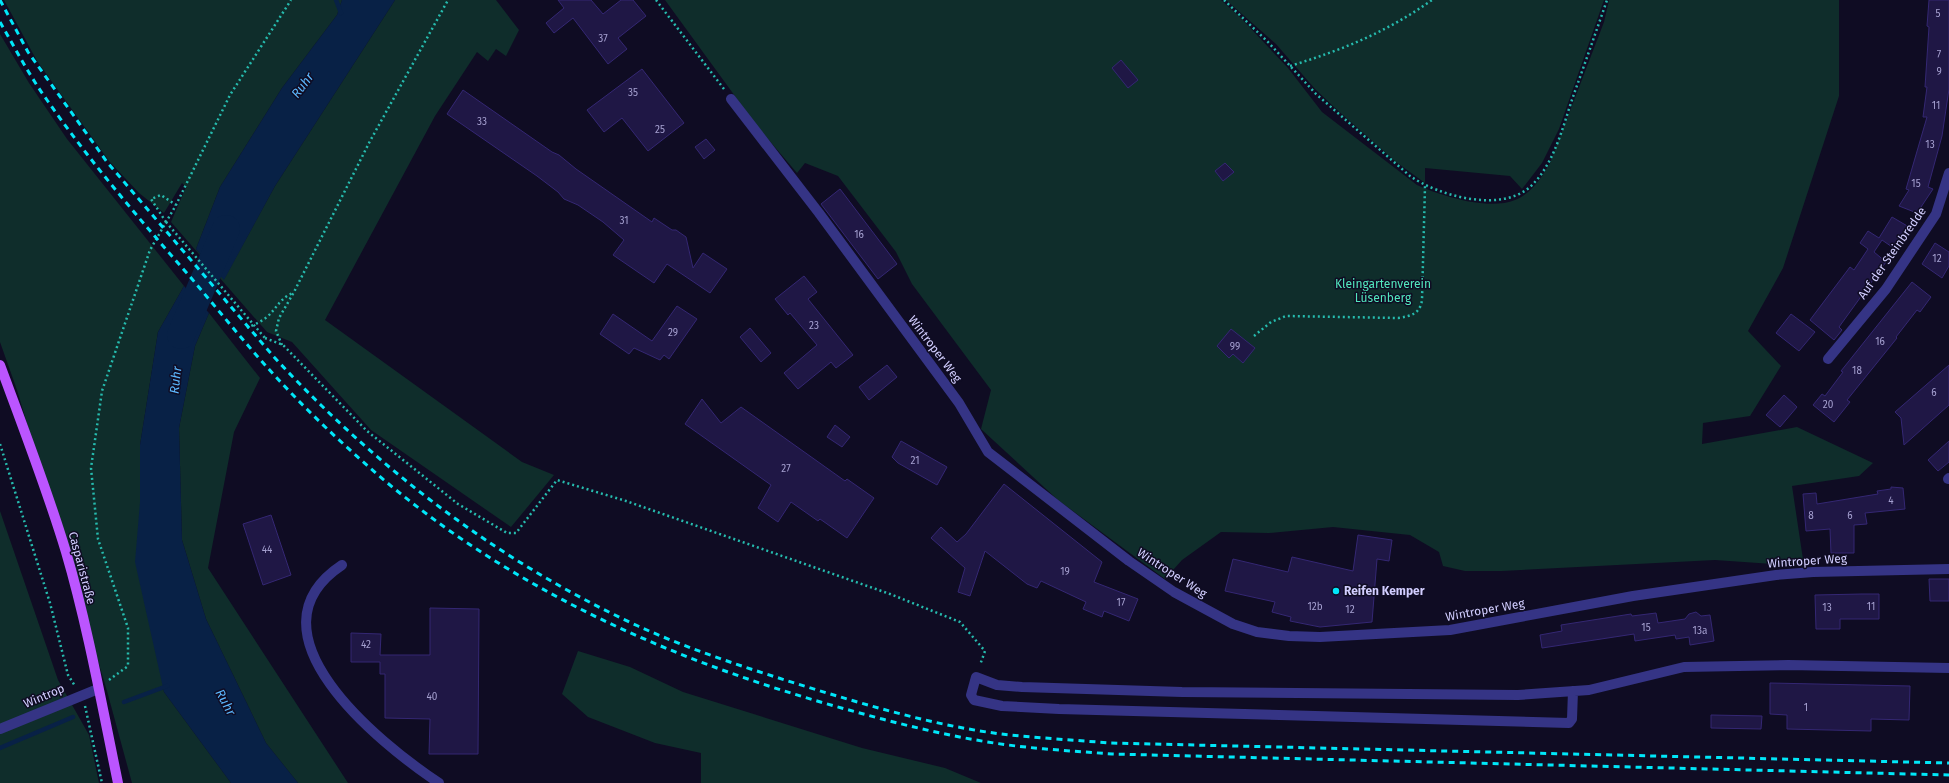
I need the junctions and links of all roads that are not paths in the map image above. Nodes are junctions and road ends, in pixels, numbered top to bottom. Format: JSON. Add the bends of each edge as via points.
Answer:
{"nodes":[{"id":1,"x":731,"y":99,"type":"road end"},
{"id":2,"x":1949,"y":173,"type":"edge"},
{"id":3,"x":1828,"y":359,"type":"dead end"},
{"id":4,"x":0,"y":365,"type":"edge"},
{"id":5,"x":342,"y":565,"type":"dead end"},
{"id":6,"x":1949,"y":569,"type":"edge"},
{"id":7,"x":1949,"y":668,"type":"edge"},
{"id":8,"x":98,"y":689,"type":"junction"},
{"id":9,"x":1574,"y":691,"type":"junction"},
{"id":10,"x":0,"y":729,"type":"edge"},
{"id":11,"x":118,"y":783,"type":"edge"},
{"id":12,"x":439,"y":783,"type":"edge"}],
"edges":[{"from":1,"to":6,"type":"street","name":"Wintroper Weg","via":[[959,403],[988,452],[1178,596],[1233,624],[1257,632],[1320,637],[1450,630],[1633,596],[1776,575]]},
{"from":2,"to":3,"type":"street","name":"Auf der Steinbredde","via":[[1936,214],[1886,289]]},
{"from":4,"to":8,"type":"main road","name":"Casparistraße","via":[[66,552]]},
{"from":5,"to":12,"type":"street","via":[[327,576],[310,602],[305,621],[312,653],[321,671],[336,691],[361,718],[395,751]]},
{"from":7,"to":9,"type":"street","via":[[1788,665],[1684,667],[1589,690]]},
{"from":8,"to":10,"type":"street","name":"Wintrop"},
{"from":8,"to":11,"type":"main road","name":"Casparistraße"},
{"from":9,"to":9,"type":"street","via":[[1572,719],[1569,723],[1002,706],[974,700],[971,695],[976,677],[996,685],[1022,687],[1182,692],[1518,695]]}]}
